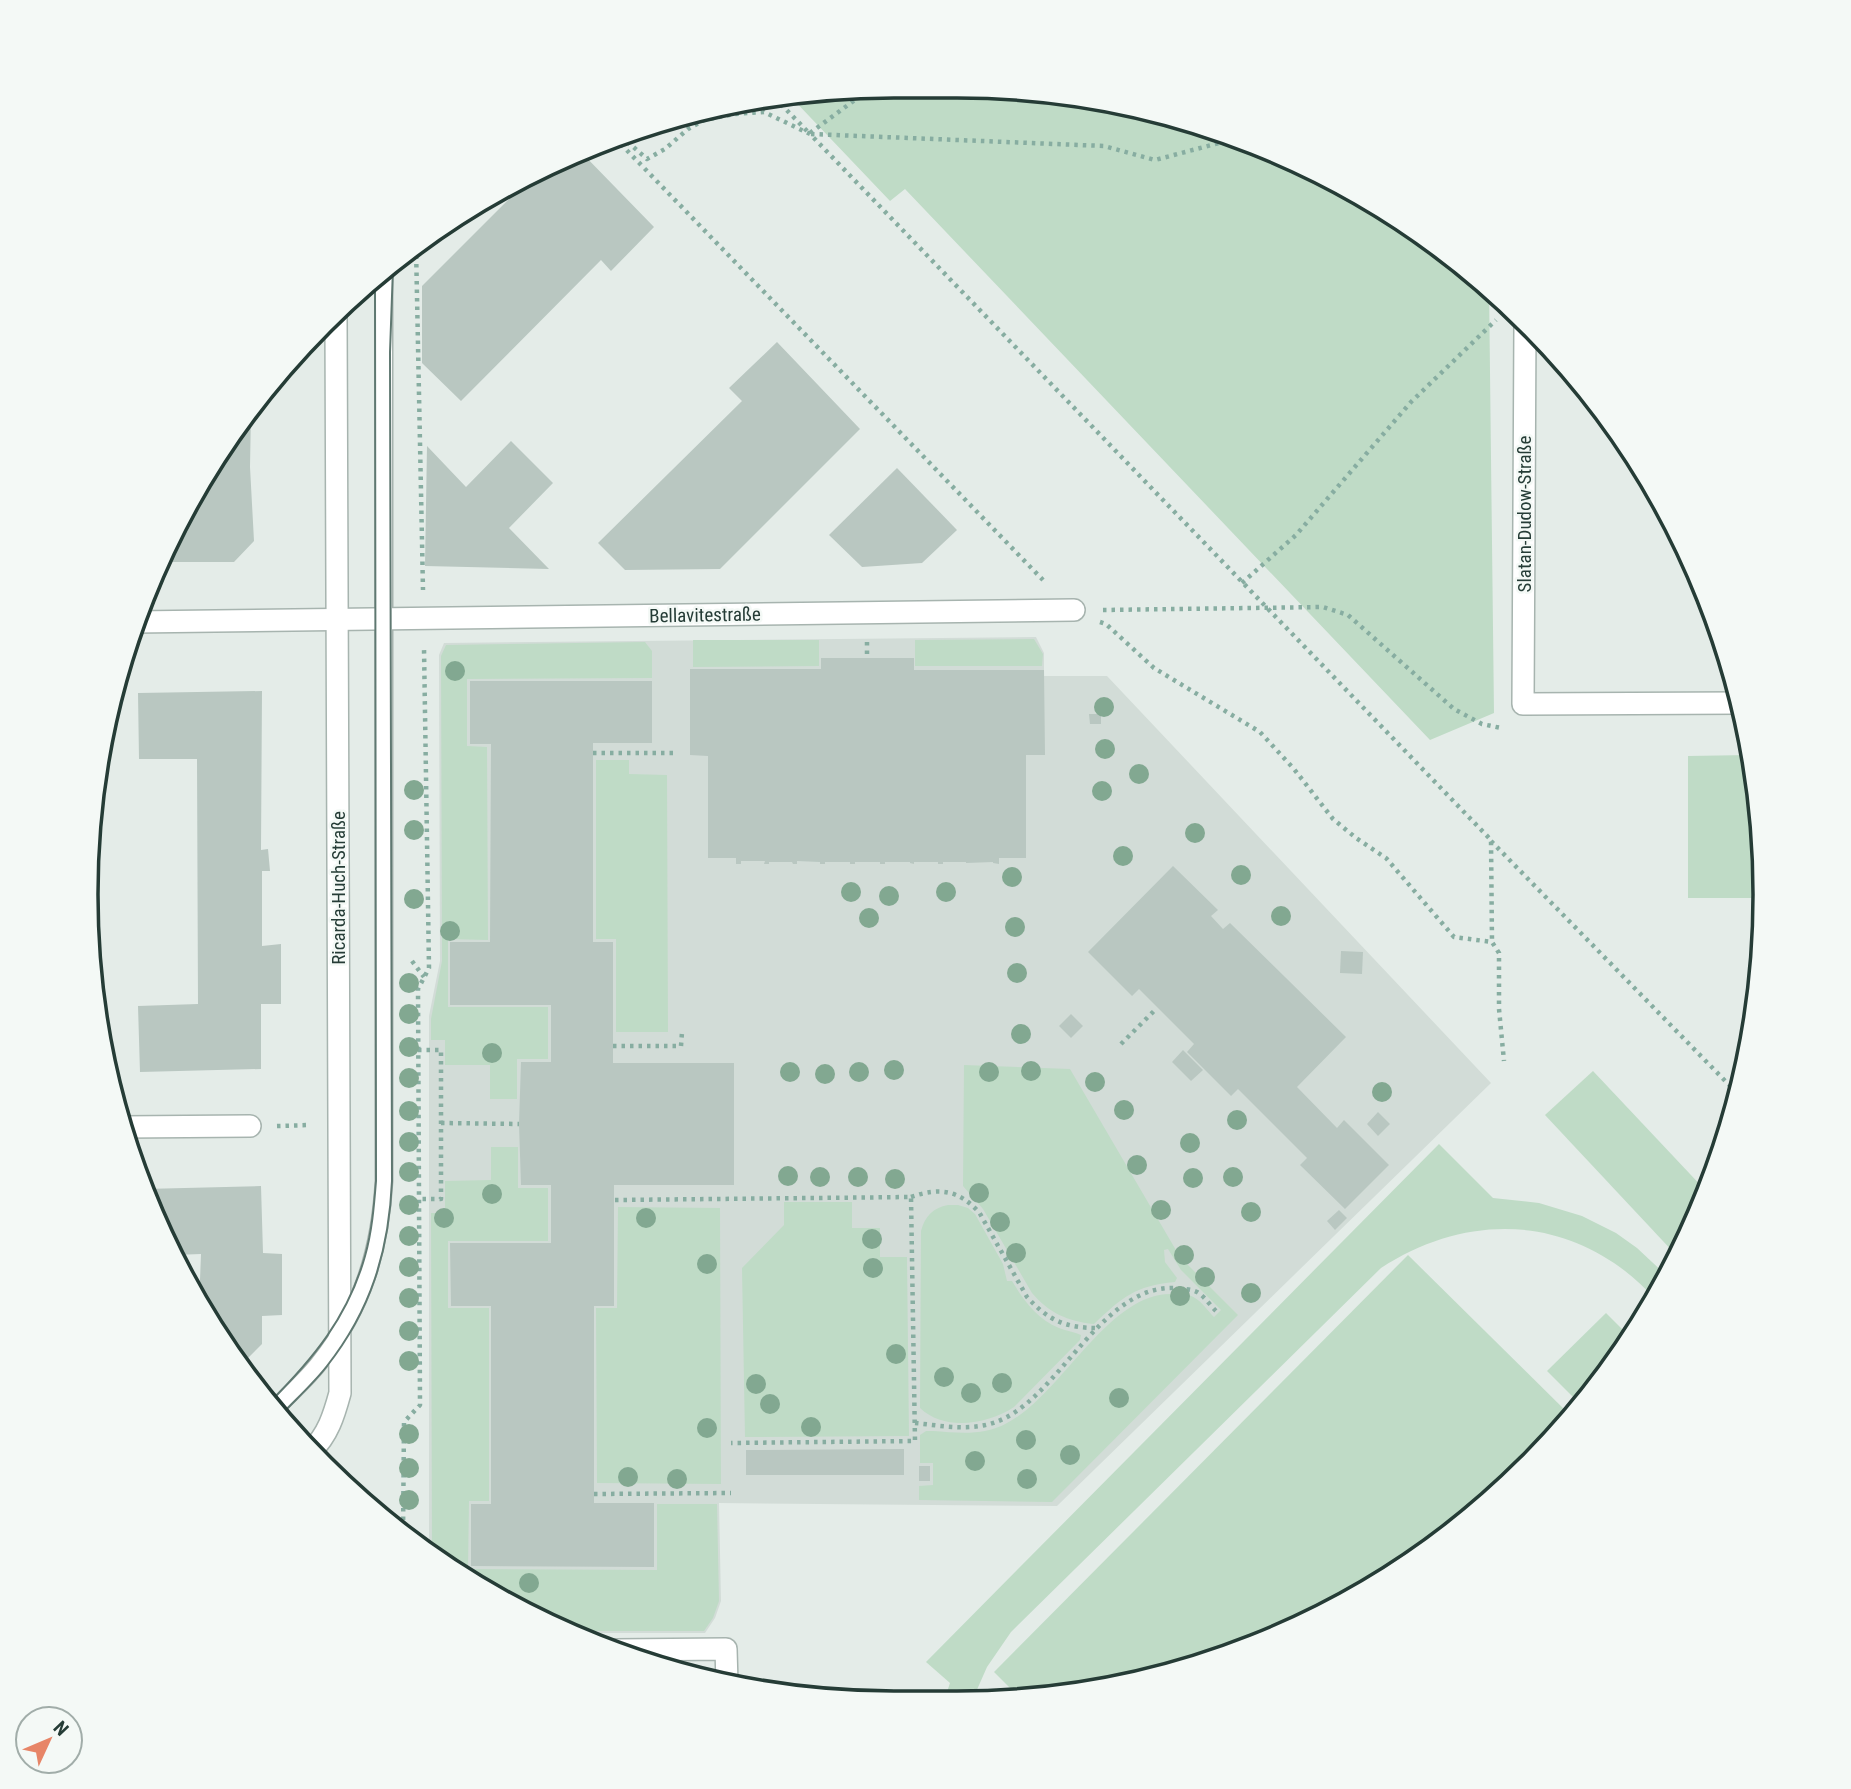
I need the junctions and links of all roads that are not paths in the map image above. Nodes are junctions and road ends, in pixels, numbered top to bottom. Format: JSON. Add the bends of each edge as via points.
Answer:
{"nodes":[{"id":1,"x":384,"y":284,"type":"edge"},
{"id":2,"x":336,"y":326,"type":"edge"},
{"id":3,"x":1525,"y":336,"type":"edge"},
{"id":4,"x":1074,"y":610,"type":"road end"},
{"id":5,"x":383,"y":619,"type":"junction"},
{"id":6,"x":337,"y":620,"type":"junction"},
{"id":7,"x":146,"y":622,"type":"edge"},
{"id":8,"x":1730,"y":703,"type":"edge"},
{"id":9,"x":132,"y":1126,"type":"edge"},
{"id":10,"x":250,"y":1126,"type":"road end"},
{"id":11,"x":340,"y":1334,"type":"junction"},
{"id":12,"x":282,"y":1402,"type":"edge"},
{"id":13,"x":317,"y":1443,"type":"edge"},
{"id":14,"x":641,"y":1650,"type":"edge"},
{"id":15,"x":727,"y":1673,"type":"edge"}],
"edges":[{"from":1,"to":5,"type":"lane"},
{"from":2,"to":6,"type":"street","name":"Ricarda-Huch-Straße"},
{"from":3,"to":8,"type":"street","name":"Slatan-Dudow-Straße","via":[[1523,704]]},
{"from":4,"to":5,"type":"street","name":"Bellavitestraße"},
{"from":5,"to":6,"type":"street","name":"Bellavitestraße"},
{"from":5,"to":11,"type":"lane","via":[[384,1181],[369,1273]]},
{"from":6,"to":7,"type":"street","name":"Bellavitestraße"},
{"from":6,"to":11,"type":"street","name":"Ricarda-Huch-Straße"},
{"from":9,"to":10,"type":"street"},
{"from":11,"to":12,"type":"lane"},
{"from":11,"to":13,"type":"street","name":"Ricarda-Huch-Straße","via":[[340,1393],[327,1432]]},
{"from":14,"to":15,"type":"street","via":[[726,1649]]}]}
